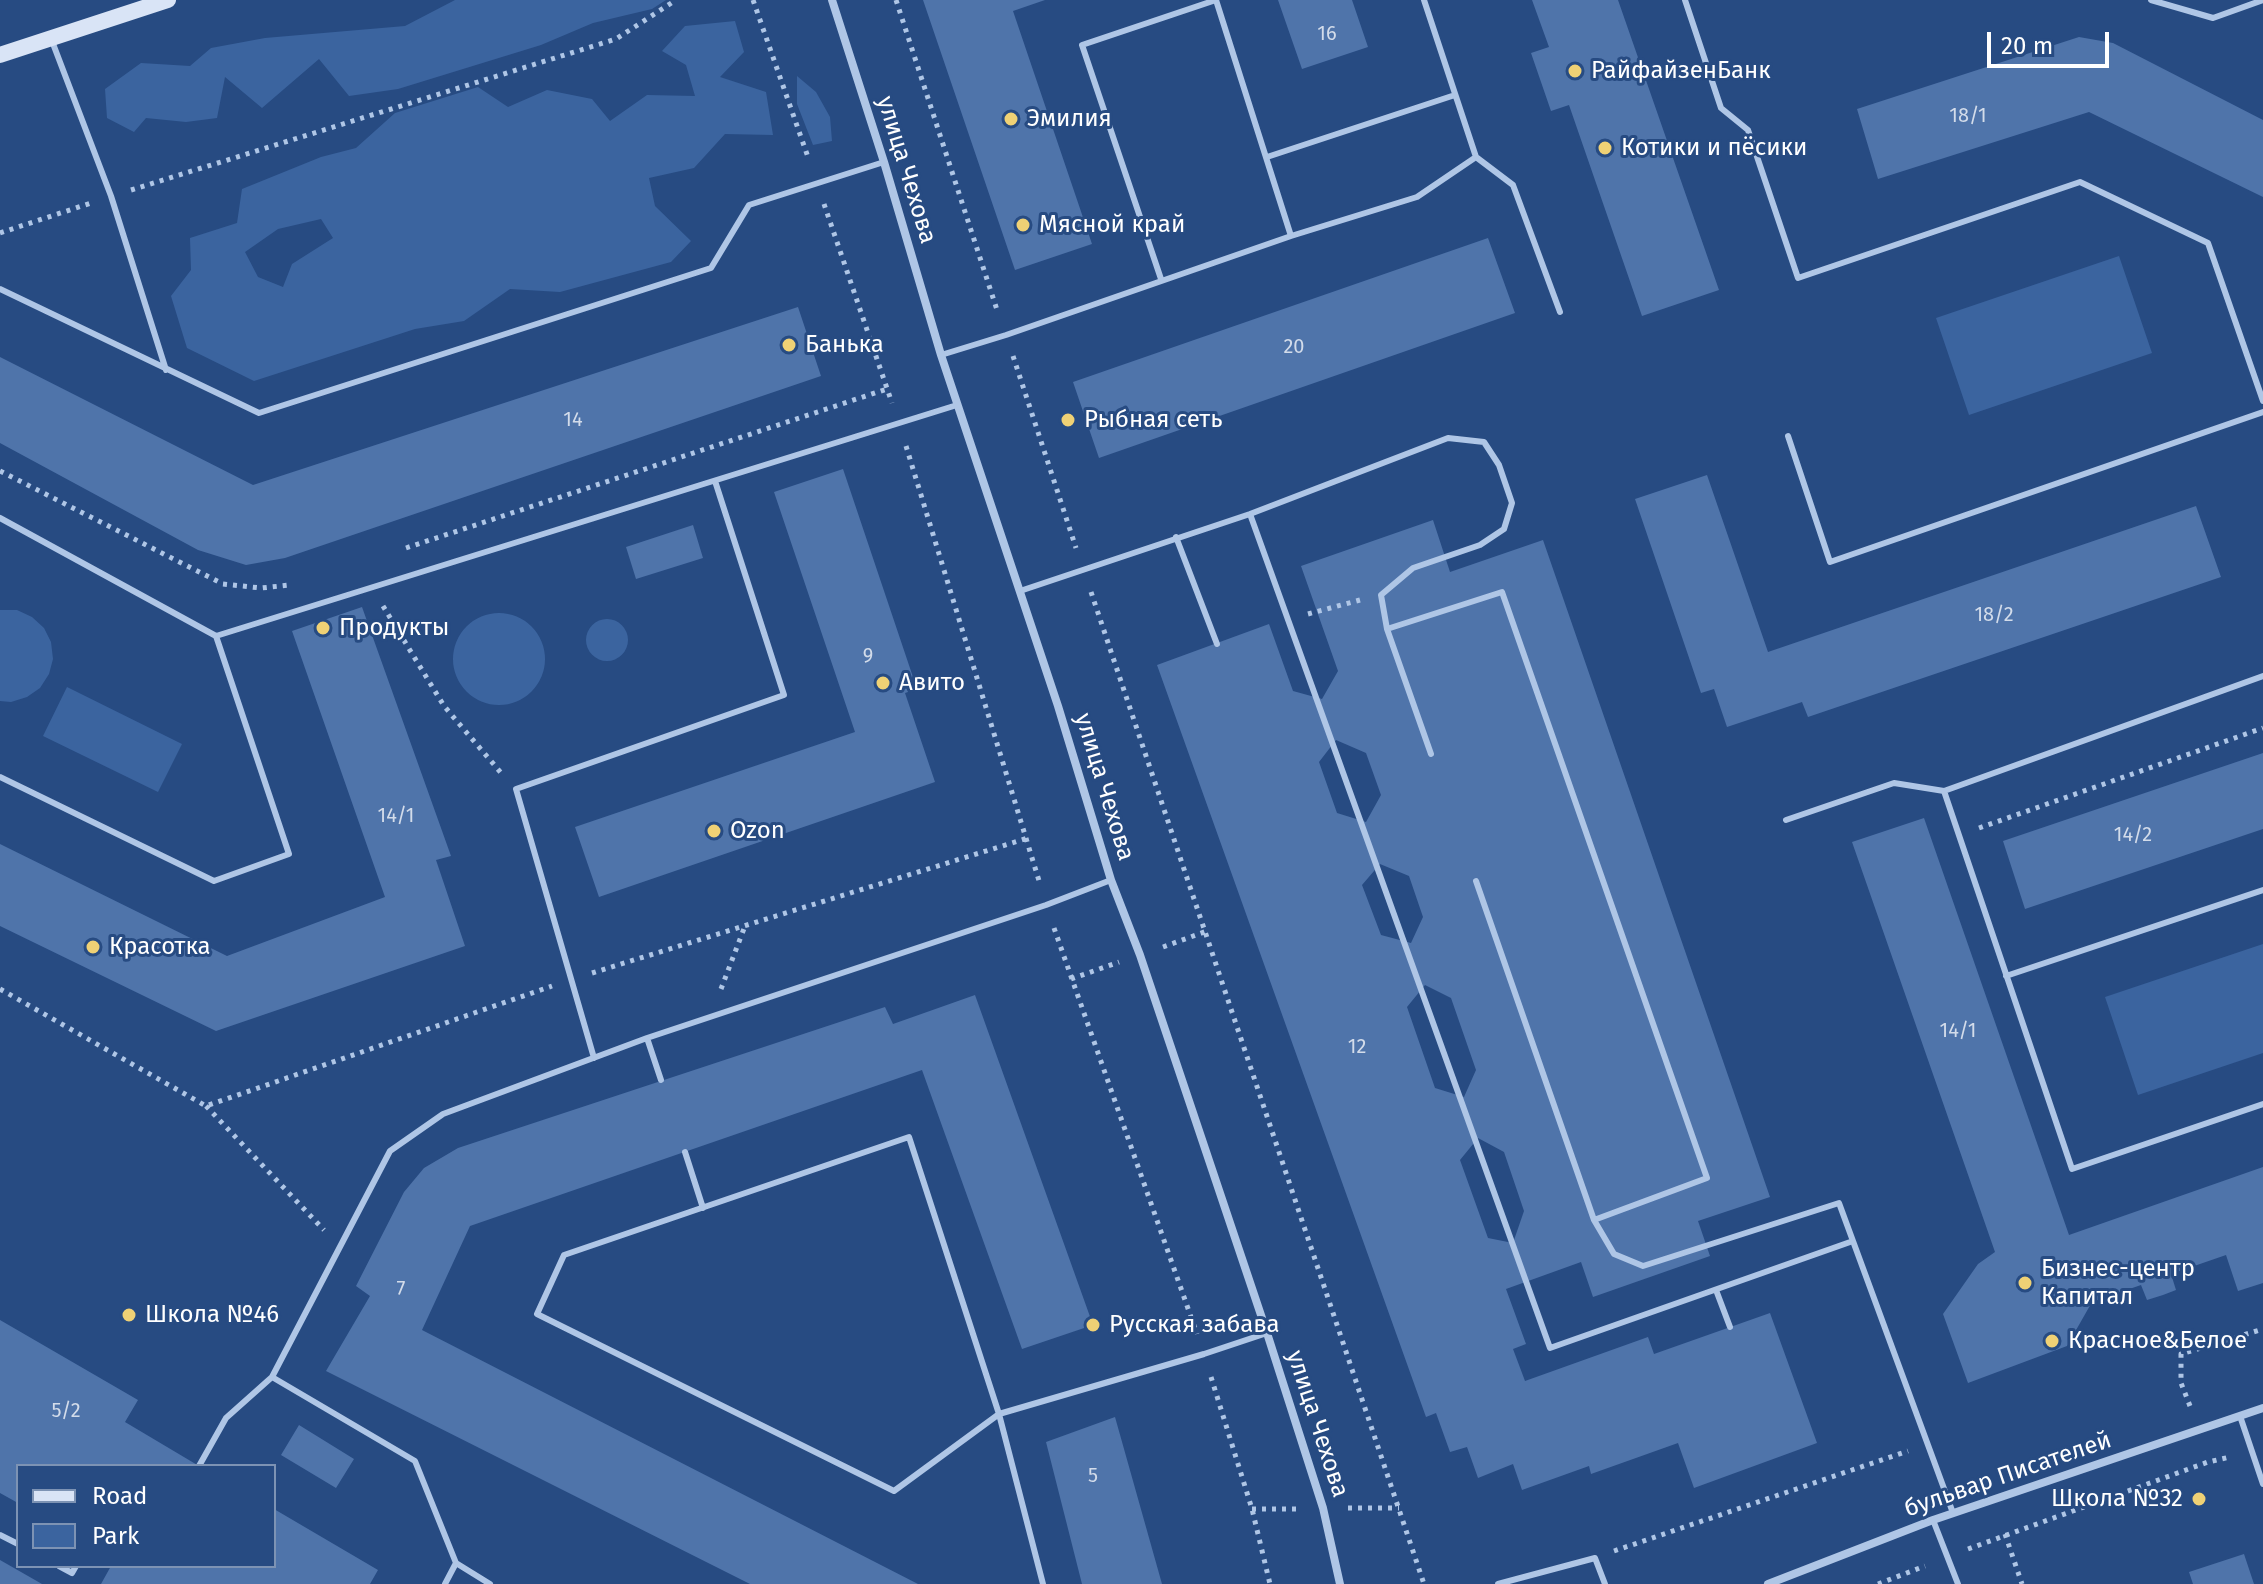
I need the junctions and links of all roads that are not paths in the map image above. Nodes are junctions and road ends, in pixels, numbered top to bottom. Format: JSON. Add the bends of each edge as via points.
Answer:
{"nodes":[{"id":1,"x":168,"y":0,"type":"edge"},
{"id":2,"x":832,"y":0,"type":"edge"},
{"id":3,"x":1216,"y":0,"type":"edge"},
{"id":4,"x":1424,"y":0,"type":"edge"},
{"id":5,"x":1685,"y":0,"type":"edge"},
{"id":6,"x":2151,"y":0,"type":"edge"},
{"id":7,"x":2263,"y":0,"type":"edge"},
{"id":8,"x":51,"y":38,"type":"junction"},
{"id":9,"x":0,"y":55,"type":"edge"},
{"id":10,"x":1455,"y":95,"type":"junction"},
{"id":11,"x":1267,"y":157,"type":"junction"},
{"id":12,"x":1476,"y":157,"type":"junction"},
{"id":13,"x":884,"y":162,"type":"junction"},
{"id":14,"x":1291,"y":236,"type":"junction"},
{"id":15,"x":1161,"y":279,"type":"junction"},
{"id":16,"x":0,"y":289,"type":"edge"},
{"id":17,"x":1560,"y":312,"type":"dead end"},
{"id":18,"x":941,"y":355,"type":"junction"},
{"id":19,"x":166,"y":370,"type":"junction"},
{"id":20,"x":2263,"y":401,"type":"edge"},
{"id":21,"x":957,"y":405,"type":"junction"},
{"id":22,"x":2263,"y":412,"type":"edge"},
{"id":23,"x":1788,"y":436,"type":"dead end"},
{"id":24,"x":715,"y":481,"type":"junction"},
{"id":25,"x":1250,"y":514,"type":"junction"},
{"id":26,"x":0,"y":518,"type":"edge"},
{"id":27,"x":1176,"y":537,"type":"junction"},
{"id":28,"x":1020,"y":591,"type":"junction"},
{"id":29,"x":1387,"y":629,"type":"junction"},
{"id":30,"x":216,"y":636,"type":"junction"},
{"id":31,"x":1217,"y":644,"type":"dead end"},
{"id":32,"x":2263,"y":676,"type":"edge"},
{"id":33,"x":1431,"y":754,"type":"dead end"},
{"id":34,"x":0,"y":777,"type":"edge"},
{"id":35,"x":1944,"y":791,"type":"junction"},
{"id":36,"x":1786,"y":820,"type":"dead end"},
{"id":37,"x":1111,"y":880,"type":"junction"},
{"id":38,"x":1476,"y":881,"type":"dead end"},
{"id":39,"x":2263,"y":890,"type":"edge"},
{"id":40,"x":2006,"y":976,"type":"junction"},
{"id":41,"x":647,"y":1038,"type":"junction"},
{"id":42,"x":594,"y":1058,"type":"junction"},
{"id":43,"x":661,"y":1080,"type":"dead end"},
{"id":44,"x":2263,"y":1104,"type":"edge"},
{"id":45,"x":685,"y":1152,"type":"dead end"},
{"id":46,"x":703,"y":1208,"type":"junction"},
{"id":47,"x":1594,"y":1220,"type":"junction"},
{"id":48,"x":1853,"y":1241,"type":"junction"},
{"id":49,"x":1716,"y":1290,"type":"junction"},
{"id":50,"x":1730,"y":1327,"type":"dead end"},
{"id":51,"x":1267,"y":1333,"type":"junction"},
{"id":52,"x":272,"y":1377,"type":"junction"},
{"id":53,"x":2263,"y":1408,"type":"edge"},
{"id":54,"x":999,"y":1414,"type":"junction"},
{"id":55,"x":2240,"y":1416,"type":"junction"},
{"id":56,"x":200,"y":1464,"type":"edge"},
{"id":57,"x":2263,"y":1484,"type":"edge"},
{"id":58,"x":1953,"y":1513,"type":"junction"},
{"id":59,"x":1933,"y":1520,"type":"junction"},
{"id":60,"x":456,"y":1563,"type":"junction"},
{"id":61,"x":445,"y":1584,"type":"edge"},
{"id":62,"x":490,"y":1584,"type":"edge"},
{"id":63,"x":1043,"y":1584,"type":"edge"},
{"id":64,"x":1340,"y":1584,"type":"edge"},
{"id":65,"x":1498,"y":1584,"type":"edge"},
{"id":66,"x":1605,"y":1584,"type":"edge"},
{"id":67,"x":1768,"y":1584,"type":"edge"},
{"id":68,"x":1958,"y":1584,"type":"edge"}],
"edges":[{"from":1,"to":8,"type":"main road"},
{"from":2,"to":13,"type":"street","name":"улица Чехова"},
{"from":3,"to":11,"type":"lane"},
{"from":3,"to":15,"type":"lane","via":[[1082,45]]},
{"from":4,"to":10,"type":"lane"},
{"from":5,"to":20,"type":"lane","via":[[1721,108],[1748,130],[1798,278],[2080,182],[2208,243]]},
{"from":6,"to":7,"type":"lane","via":[[2213,18]]},
{"from":8,"to":9,"type":"main road"},
{"from":8,"to":19,"type":"lane","via":[[111,196]]},
{"from":10,"to":11,"type":"lane"},
{"from":10,"to":12,"type":"lane"},
{"from":11,"to":14,"type":"lane"},
{"from":12,"to":14,"type":"lane","via":[[1417,197]]},
{"from":12,"to":17,"type":"lane","via":[[1513,185]]},
{"from":13,"to":18,"type":"street","name":"улица Чехова"},
{"from":13,"to":19,"type":"lane","via":[[749,205],[711,268],[259,413]]},
{"from":14,"to":15,"type":"lane"},
{"from":15,"to":18,"type":"lane"},
{"from":16,"to":19,"type":"lane"},
{"from":18,"to":21,"type":"street","name":"улица Чехова"},
{"from":21,"to":24,"type":"lane"},
{"from":21,"to":28,"type":"street","name":"улица Чехова"},
{"from":22,"to":23,"type":"lane","via":[[1830,562]]},
{"from":24,"to":30,"type":"lane"},
{"from":24,"to":42,"type":"lane","via":[[784,695],[516,789]]},
{"from":25,"to":27,"type":"lane"},
{"from":25,"to":29,"type":"lane","via":[[1448,438],[1484,442],[1499,465],[1512,503],[1504,529],[1480,545],[1413,568],[1381,595]]},
{"from":25,"to":49,"type":"lane","via":[[1550,1348]]},
{"from":26,"to":30,"type":"lane"},
{"from":27,"to":28,"type":"lane"},
{"from":27,"to":31,"type":"lane"},
{"from":28,"to":37,"type":"street","name":"улица Чехова"},
{"from":29,"to":33,"type":"lane"},
{"from":29,"to":47,"type":"lane","via":[[1502,592],[1508,607],[1707,1178]]},
{"from":30,"to":34,"type":"lane","via":[[289,854],[214,881]]},
{"from":32,"to":35,"type":"lane"},
{"from":35,"to":36,"type":"lane","via":[[1894,783]]},
{"from":35,"to":40,"type":"lane"},
{"from":37,"to":41,"type":"lane"},
{"from":37,"to":51,"type":"street","name":"улица Чехова"},
{"from":38,"to":47,"type":"lane"},
{"from":39,"to":40,"type":"lane"},
{"from":40,"to":44,"type":"lane","via":[[2072,1169]]},
{"from":41,"to":42,"type":"lane"},
{"from":41,"to":43,"type":"lane"},
{"from":42,"to":52,"type":"lane","via":[[443,1114],[390,1151]]},
{"from":45,"to":46,"type":"lane"},
{"from":46,"to":54,"type":"lane","via":[[909,1137]]},
{"from":46,"to":54,"type":"lane","via":[[564,1255],[537,1314],[894,1491]]},
{"from":47,"to":48,"type":"lane","via":[[1614,1254],[1643,1266],[1839,1203]]},
{"from":48,"to":49,"type":"lane"},
{"from":48,"to":58,"type":"lane"},
{"from":49,"to":50,"type":"lane"},
{"from":51,"to":54,"type":"lane"},
{"from":51,"to":64,"type":"street","name":"улица Чехова","via":[[1323,1508]]},
{"from":52,"to":56,"type":"lane","via":[[226,1418]]},
{"from":52,"to":60,"type":"lane","via":[[415,1461]]},
{"from":53,"to":55,"type":"street","name":"бульвар Писателей"},
{"from":54,"to":63,"type":"lane"},
{"from":55,"to":57,"type":"lane"},
{"from":55,"to":58,"type":"street","name":"бульвар Писателей"},
{"from":58,"to":59,"type":"street","name":"бульвар Писателей"},
{"from":59,"to":67,"type":"street","name":"бульвар Писателей"},
{"from":59,"to":68,"type":"lane"},
{"from":60,"to":61,"type":"lane"},
{"from":60,"to":62,"type":"lane"},
{"from":65,"to":66,"type":"lane","via":[[1595,1558]]}]}
